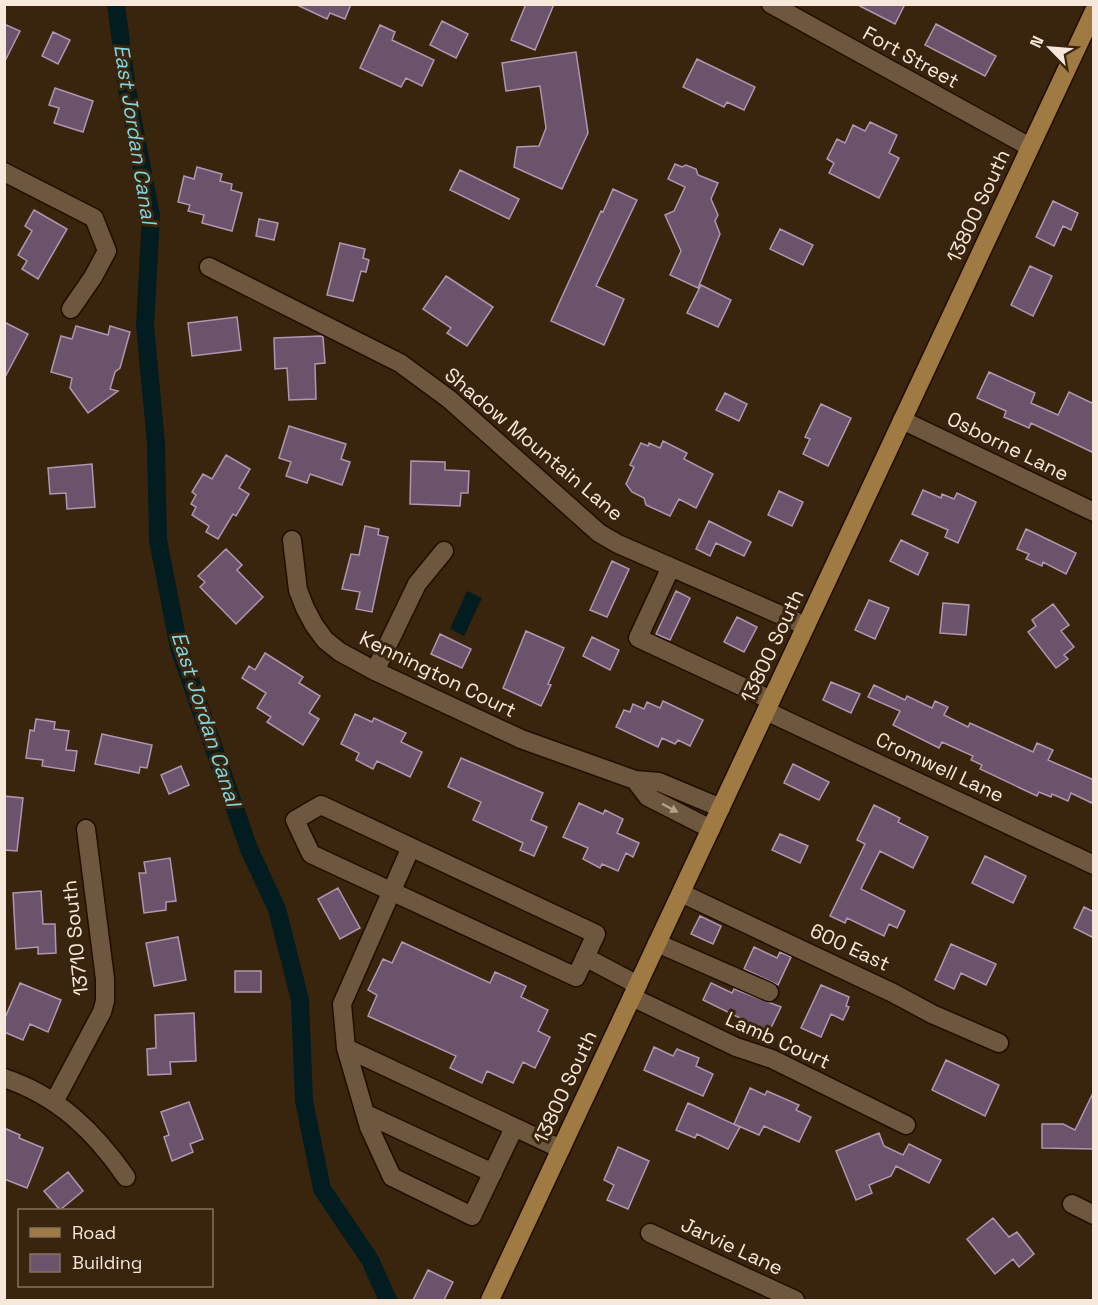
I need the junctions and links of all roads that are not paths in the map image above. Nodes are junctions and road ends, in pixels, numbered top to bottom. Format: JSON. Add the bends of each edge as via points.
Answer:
{"nodes":[{"id":1,"x":771,"y":4,"type":"edge"},
{"id":2,"x":1094,"y":11,"type":"edge"},
{"id":3,"x":1030,"y":147,"type":"junction"},
{"id":4,"x":4,"y":172,"type":"edge"},
{"id":5,"x":210,"y":267,"type":"dead end"},
{"id":6,"x":71,"y":309,"type":"dead end"},
{"id":7,"x":902,"y":420,"type":"junction"},
{"id":8,"x":1094,"y":512,"type":"edge"},
{"id":9,"x":292,"y":540,"type":"dead end"},
{"id":10,"x":444,"y":551,"type":"dead end"},
{"id":11,"x":671,"y":567,"type":"junction"},
{"id":12,"x":806,"y":626,"type":"junction"},
{"id":13,"x":375,"y":671,"type":"junction"},
{"id":14,"x":769,"y":705,"type":"junction"},
{"id":15,"x":635,"y":780,"type":"junction"},
{"id":16,"x":721,"y":808,"type":"junction"},
{"id":17,"x":86,"y":829,"type":"dead end"},
{"id":18,"x":711,"y":829,"type":"junction"},
{"id":19,"x":411,"y":847,"type":"junction"},
{"id":20,"x":1094,"y":865,"type":"edge"},
{"id":21,"x":391,"y":891,"type":"junction"},
{"id":22,"x":681,"y":893,"type":"junction"},
{"id":23,"x":657,"y":943,"type":"junction"},
{"id":24,"x":585,"y":957,"type":"junction"},
{"id":25,"x":635,"y":991,"type":"junction"},
{"id":26,"x":769,"y":992,"type":"dead end"},
{"id":27,"x":999,"y":1043,"type":"dead end"},
{"id":28,"x":346,"y":1048,"type":"junction"},
{"id":29,"x":4,"y":1078,"type":"edge"},
{"id":30,"x":54,"y":1102,"type":"junction"},
{"id":31,"x":366,"y":1114,"type":"junction"},
{"id":32,"x":906,"y":1125,"type":"dead end"},
{"id":33,"x":514,"y":1128,"type":"junction"},
{"id":34,"x":561,"y":1149,"type":"junction"},
{"id":35,"x":493,"y":1173,"type":"junction"},
{"id":36,"x":126,"y":1177,"type":"dead end"},
{"id":37,"x":1072,"y":1204,"type":"dead end"},
{"id":38,"x":1094,"y":1215,"type":"edge"},
{"id":39,"x":650,"y":1233,"type":"dead end"},
{"id":40,"x":490,"y":1300,"type":"edge"},
{"id":41,"x":795,"y":1300,"type":"edge"}],
"edges":[{"from":1,"to":3,"type":"street","name":"Fort Street"},
{"from":2,"to":3,"type":"main road","name":"13800 South"},
{"from":3,"to":7,"type":"main road","name":"13800 South"},
{"from":4,"to":6,"type":"street","via":[[94,218],[107,251]]},
{"from":5,"to":11,"type":"street","name":"Shadow Mountain Lane","via":[[400,363],[449,399],[599,533]]},
{"from":7,"to":8,"type":"street","name":"Osborne Lane"},
{"from":7,"to":12,"type":"main road","name":"13800 South"},
{"from":9,"to":13,"type":"street","name":"Kennington Court","via":[[298,590],[314,625],[339,652]]},
{"from":10,"to":13,"type":"street","via":[[417,584]]},
{"from":11,"to":12,"type":"street","name":"Shadow Mountain Lane"},
{"from":11,"to":14,"type":"street","name":"Cromwell Lane","via":[[638,638]]},
{"from":12,"to":14,"type":"main road","name":"13800 South"},
{"from":13,"to":15,"type":"street","name":"Kennington Court","via":[[521,739]]},
{"from":14,"to":16,"type":"main road","name":"13800 South"},
{"from":14,"to":20,"type":"street","name":"Cromwell Lane"},
{"from":15,"to":16,"type":"street","name":"Kennington Court","via":[[659,782]]},
{"from":15,"to":18,"type":"street","name":"Kennington Court","one_way":true,"via":[[648,797]]},
{"from":16,"to":18,"type":"main road","name":"13800 South"},
{"from":17,"to":30,"type":"street","name":"13710 South","via":[[105,1001]]},
{"from":18,"to":22,"type":"main road","name":"13800 South"},
{"from":19,"to":21,"type":"street"},
{"from":19,"to":21,"type":"street","via":[[321,805],[295,820],[311,854]]},
{"from":19,"to":24,"type":"street","via":[[596,934]]},
{"from":21,"to":24,"type":"street","via":[[576,977]]},
{"from":21,"to":28,"type":"street","via":[[342,1004]]},
{"from":22,"to":23,"type":"main road","name":"13800 South"},
{"from":22,"to":27,"type":"street","name":"600 East"},
{"from":23,"to":25,"type":"main road","name":"13800 South"},
{"from":23,"to":26,"type":"street"},
{"from":24,"to":25,"type":"street","name":"Lamb Court"},
{"from":25,"to":32,"type":"street","name":"Lamb Court","via":[[736,1047],[772,1059]]},
{"from":25,"to":34,"type":"main road","name":"13800 South"},
{"from":28,"to":31,"type":"street"},
{"from":28,"to":33,"type":"street"},
{"from":29,"to":30,"type":"street"},
{"from":30,"to":36,"type":"street","via":[[92,1132]]},
{"from":31,"to":35,"type":"street"},
{"from":31,"to":35,"type":"street","via":[[392,1177],[472,1216]]},
{"from":33,"to":34,"type":"street"},
{"from":33,"to":35,"type":"street"},
{"from":34,"to":40,"type":"main road","name":"13800 South"},
{"from":37,"to":38,"type":"street"},
{"from":39,"to":41,"type":"street","name":"Jarvie Lane"}]}
